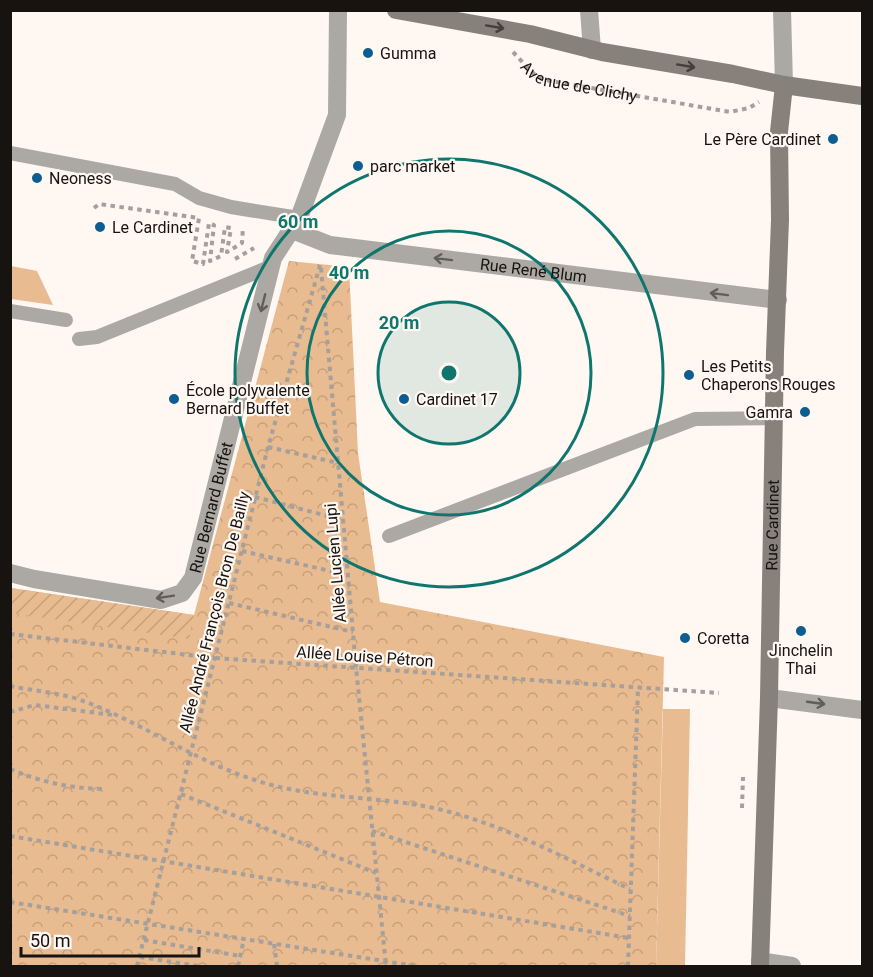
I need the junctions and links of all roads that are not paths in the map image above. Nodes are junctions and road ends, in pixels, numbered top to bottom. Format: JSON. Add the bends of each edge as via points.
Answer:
{"nodes":[{"id":1,"x":338,"y":10,"type":"edge"},
{"id":2,"x":396,"y":10,"type":"edge"},
{"id":3,"x":589,"y":10,"type":"edge"},
{"id":4,"x":782,"y":10,"type":"edge"},
{"id":5,"x":460,"y":16,"type":"edge"},
{"id":6,"x":592,"y":50,"type":"junction"},
{"id":7,"x":784,"y":85,"type":"junction"},
{"id":8,"x":862,"y":96,"type":"edge"},
{"id":9,"x":10,"y":153,"type":"edge"},
{"id":10,"x":296,"y":224,"type":"junction"},
{"id":11,"x":272,"y":266,"type":"junction"},
{"id":12,"x":777,"y":300,"type":"junction"},
{"id":13,"x":10,"y":311,"type":"edge"},
{"id":14,"x":66,"y":320,"type":"dead end"},
{"id":15,"x":79,"y":339,"type":"dead end"},
{"id":16,"x":774,"y":418,"type":"junction"},
{"id":17,"x":389,"y":536,"type":"dead end"},
{"id":18,"x":10,"y":573,"type":"edge"},
{"id":19,"x":769,"y":698,"type":"junction"},
{"id":20,"x":862,"y":710,"type":"edge"},
{"id":21,"x":760,"y":964,"type":"edge"},
{"id":22,"x":792,"y":966,"type":"edge"}],
"edges":[{"from":1,"to":10,"type":"street","name":"Rue Bernard Buffet","via":[[337,115]]},
{"from":2,"to":5,"type":"main road","name":"Avenue de Clichy"},
{"from":3,"to":6,"type":"street"},
{"from":4,"to":7,"type":"street"},
{"from":5,"to":6,"type":"main road","name":"Avenue de Clichy","one_way":true},
{"from":6,"to":7,"type":"main road","name":"Avenue de Clichy","one_way":true},
{"from":7,"to":8,"type":"main road","name":"Avenue de Clichy"},
{"from":7,"to":12,"type":"main road","name":"Rue Cardinet","via":[[779,132]]},
{"from":9,"to":10,"type":"lane","via":[[175,184],[199,198]]},
{"from":10,"to":11,"type":"street","name":"Rue Bernard Buffet","via":[[273,258]]},
{"from":12,"to":10,"type":"street","name":"Rue René Blum","one_way":true,"via":[[330,245]]},
{"from":11,"to":15,"type":"lane","via":[[97,337]]},
{"from":11,"to":18,"type":"street","name":"Rue Bernard Buffet","one_way":true,"via":[[193,578],[182,593],[161,600]]},
{"from":12,"to":16,"type":"main road","name":"Rue Cardinet"},
{"from":13,"to":14,"type":"lane"},
{"from":16,"to":17,"type":"lane","via":[[695,419]]},
{"from":16,"to":19,"type":"main road","name":"Rue Cardinet"},
{"from":19,"to":20,"type":"street","one_way":true},
{"from":19,"to":21,"type":"main road","name":"Rue Cardinet"},
{"from":21,"to":22,"type":"street"}]}
